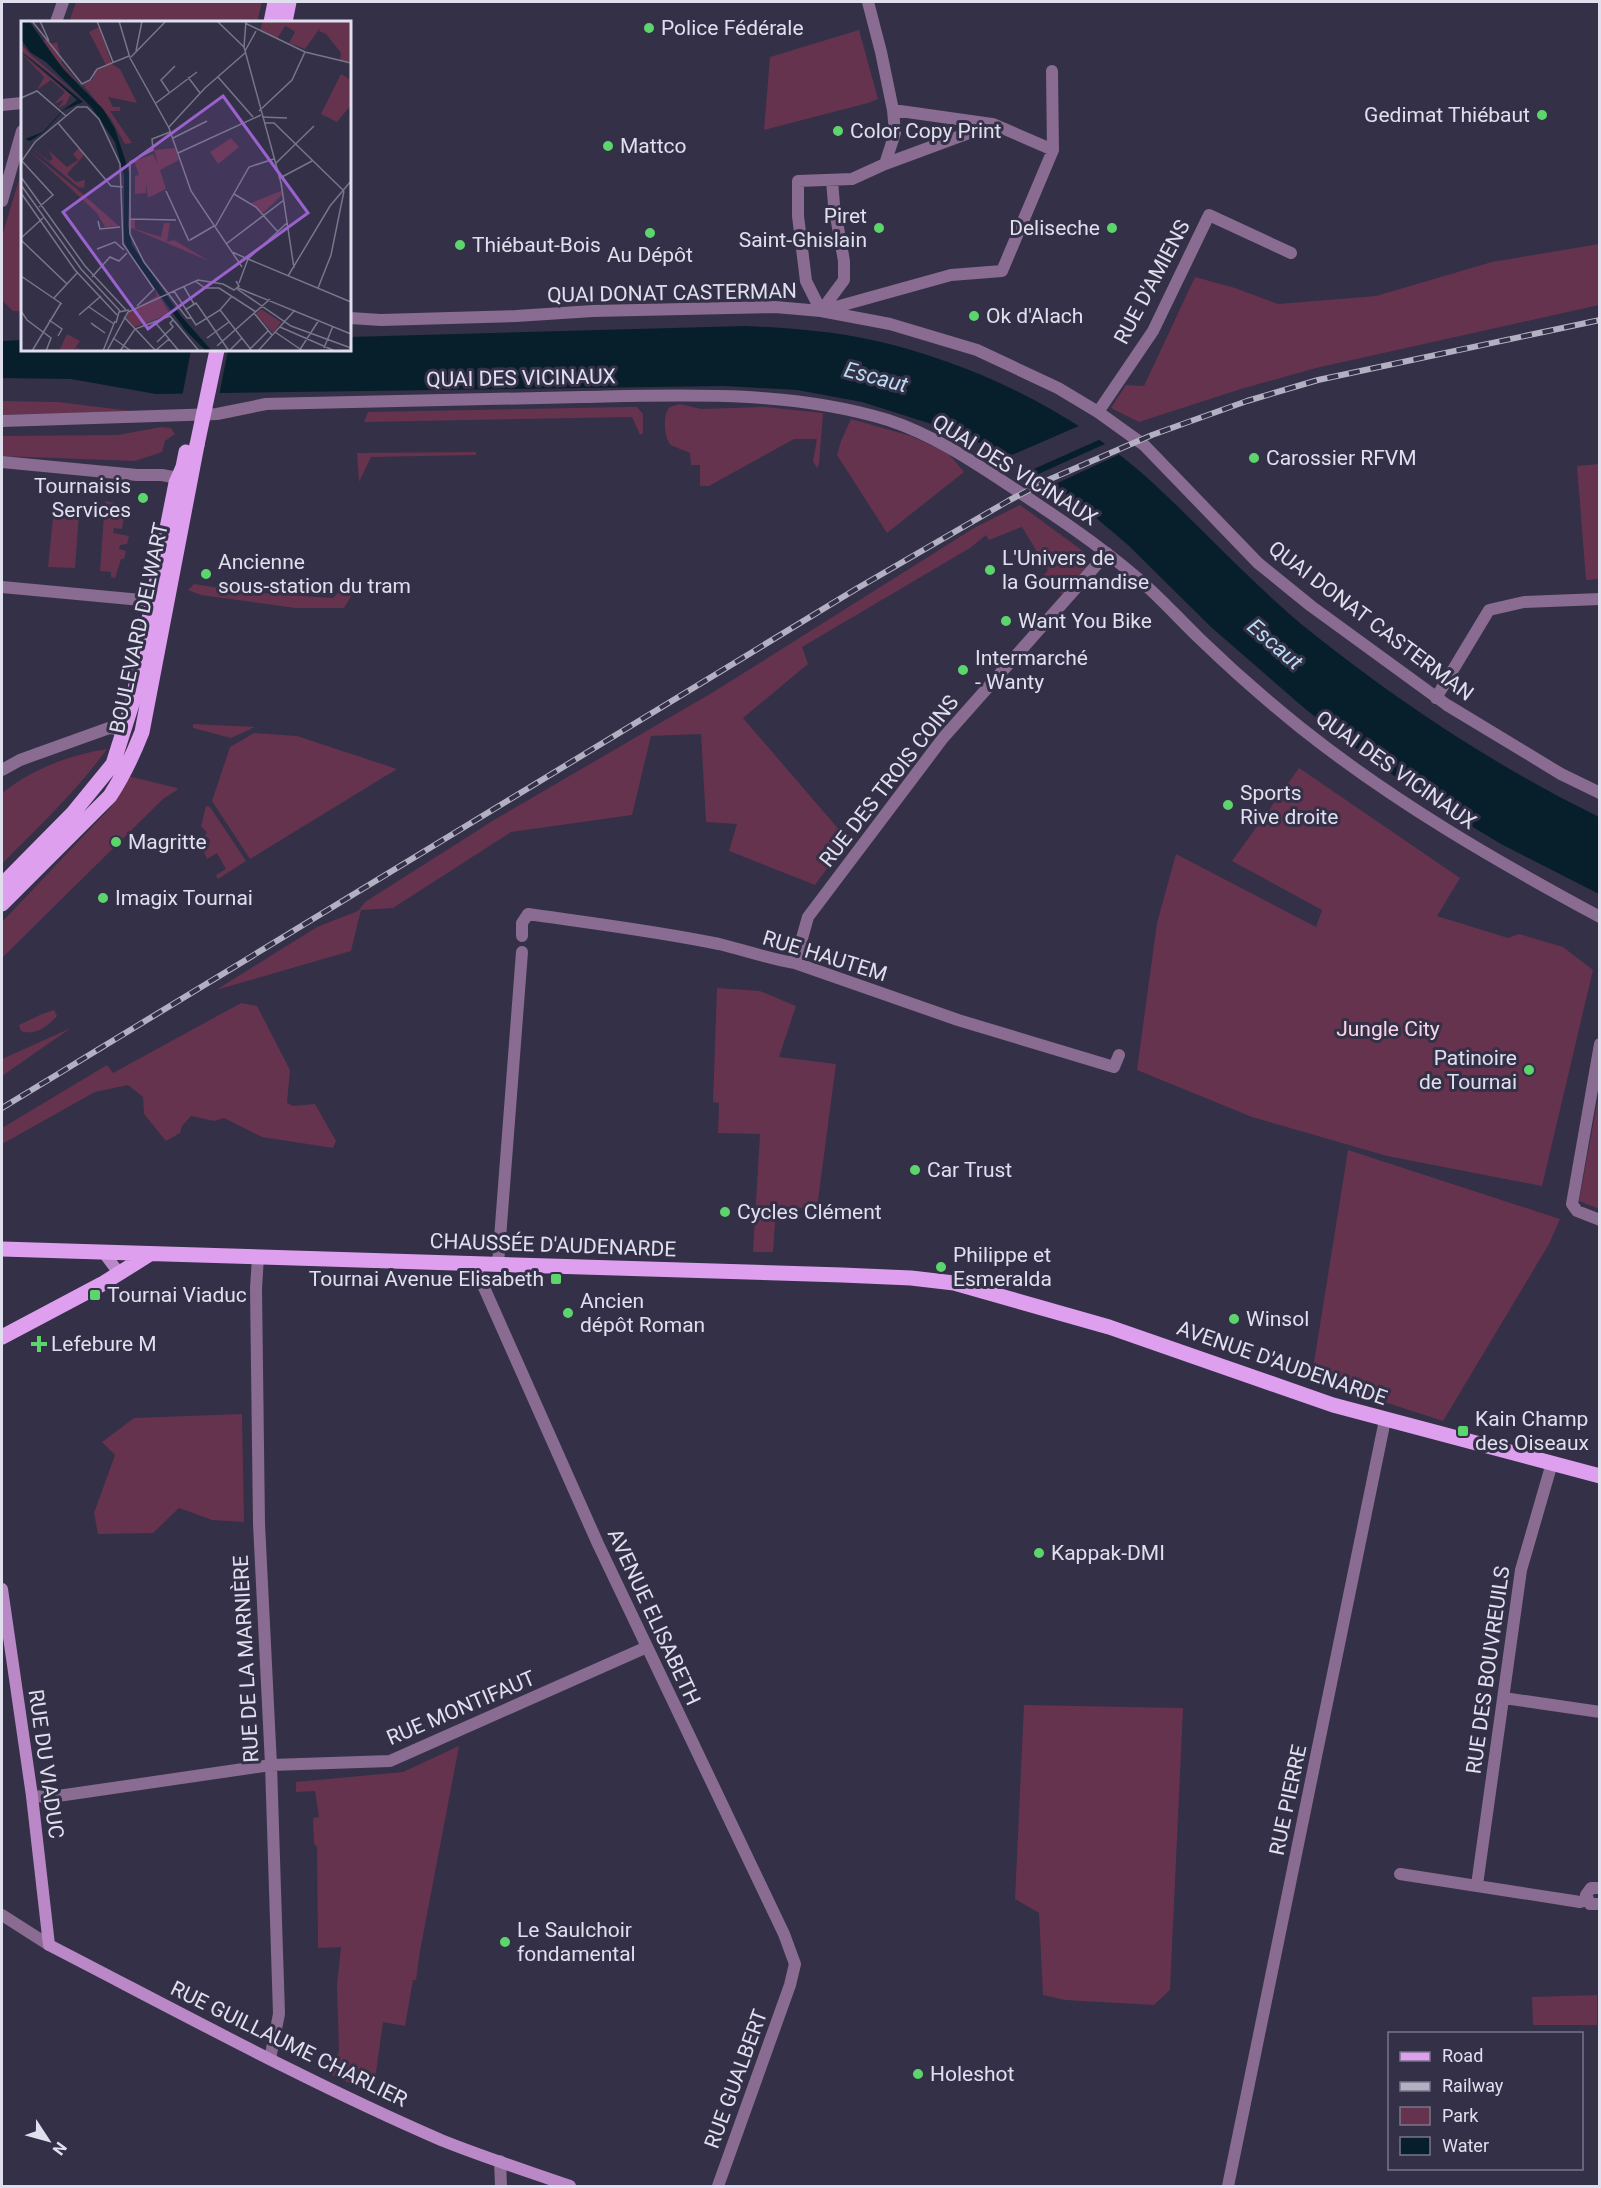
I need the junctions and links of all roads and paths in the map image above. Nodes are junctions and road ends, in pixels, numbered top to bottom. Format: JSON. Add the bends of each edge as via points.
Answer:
{"nodes":[{"id":1,"x":63,"y":2,"type":"edge"},
{"id":2,"x":275,"y":2,"type":"edge"},
{"id":3,"x":289,"y":2,"type":"edge"},
{"id":4,"x":868,"y":2,"type":"edge"},
{"id":5,"x":57,"y":21,"type":"edge"},
{"id":6,"x":271,"y":21,"type":"edge"},
{"id":7,"x":285,"y":21,"type":"edge"},
{"id":8,"x":1052,"y":71,"type":"dead end"},
{"id":9,"x":21,"y":103,"type":"edge"},
{"id":10,"x":2,"y":105,"type":"edge"},
{"id":11,"x":892,"y":110,"type":"junction"},
{"id":12,"x":993,"y":124,"type":"junction"},
{"id":13,"x":21,"y":134,"type":"edge"},
{"id":14,"x":1053,"y":150,"type":"junction"},
{"id":15,"x":885,"y":164,"type":"junction"},
{"id":16,"x":832,"y":180,"type":"junction"},
{"id":17,"x":2,"y":201,"type":"edge"},
{"id":18,"x":1291,"y":253,"type":"dead end"},
{"id":19,"x":821,"y":311,"type":"junction"},
{"id":20,"x":351,"y":318,"type":"edge"},
{"id":21,"x":207,"y":351,"type":"edge"},
{"id":22,"x":217,"y":351,"type":"edge"},
{"id":23,"x":1098,"y":412,"type":"junction"},
{"id":24,"x":2,"y":421,"type":"edge"},
{"id":25,"x":193,"y":444,"type":"junction"},
{"id":26,"x":2,"y":462,"type":"edge"},
{"id":27,"x":178,"y":478,"type":"junction"},
{"id":28,"x":1107,"y":553,"type":"junction"},
{"id":29,"x":2,"y":587,"type":"edge"},
{"id":30,"x":1599,"y":600,"type":"edge"},
{"id":31,"x":152,"y":601,"type":"junction"},
{"id":32,"x":1436,"y":698,"type":"junction"},
{"id":33,"x":125,"y":730,"type":"junction"},
{"id":34,"x":2,"y":770,"type":"edge"},
{"id":35,"x":1599,"y":793,"type":"edge"},
{"id":36,"x":2,"y":885,"type":"edge"},
{"id":37,"x":2,"y":904,"type":"edge"},
{"id":38,"x":1599,"y":917,"type":"edge"},
{"id":39,"x":522,"y":936,"type":"dead end"},
{"id":40,"x":522,"y":952,"type":"dead end"},
{"id":41,"x":795,"y":963,"type":"junction"},
{"id":42,"x":1599,"y":1044,"type":"edge"},
{"id":43,"x":1119,"y":1055,"type":"dead end"},
{"id":44,"x":1599,"y":1220,"type":"edge"},
{"id":45,"x":2,"y":1249,"type":"edge"},
{"id":46,"x":104,"y":1253,"type":"junction"},
{"id":47,"x":150,"y":1254,"type":"junction"},
{"id":48,"x":258,"y":1257,"type":"junction"},
{"id":49,"x":474,"y":1264,"type":"junction"},
{"id":50,"x":498,"y":1264,"type":"junction"},
{"id":51,"x":113,"y":1278,"type":"junction"},
{"id":52,"x":954,"y":1283,"type":"joint"},
{"id":53,"x":2,"y":1337,"type":"edge"},
{"id":54,"x":1385,"y":1420,"type":"junction"},
{"id":55,"x":1552,"y":1463,"type":"junction"},
{"id":56,"x":1599,"y":1476,"type":"edge"},
{"id":57,"x":2,"y":1589,"type":"edge"},
{"id":58,"x":647,"y":1647,"type":"junction"},
{"id":59,"x":1504,"y":1698,"type":"junction"},
{"id":60,"x":1599,"y":1712,"type":"edge"},
{"id":61,"x":271,"y":1765,"type":"junction"},
{"id":62,"x":32,"y":1796,"type":"junction"},
{"id":63,"x":1400,"y":1874,"type":"dead end"},
{"id":64,"x":1477,"y":1885,"type":"junction"},
{"id":65,"x":1599,"y":1887,"type":"edge"},
{"id":66,"x":1593,"y":1902,"type":"edge"},
{"id":67,"x":2,"y":1915,"type":"edge"},
{"id":68,"x":49,"y":1945,"type":"junction"},
{"id":69,"x":790,"y":1985,"type":"joint"},
{"id":70,"x":270,"y":2059,"type":"junction"},
{"id":71,"x":500,"y":2161,"type":"junction"},
{"id":72,"x":501,"y":2187,"type":"edge"},
{"id":73,"x":570,"y":2187,"type":"edge"},
{"id":74,"x":718,"y":2187,"type":"edge"},
{"id":75,"x":1228,"y":2187,"type":"edge"}],
"edges":[{"from":1,"to":5,"type":"street"},
{"from":2,"to":6,"type":"main road"},
{"from":3,"to":7,"type":"main road"},
{"from":4,"to":11,"type":"street"},
{"from":8,"to":14,"type":"street"},
{"from":9,"to":10,"type":"street"},
{"from":11,"to":12,"type":"street"},
{"from":11,"to":15,"type":"street","via":[[895,133]]},
{"from":12,"to":14,"type":"street"},
{"from":12,"to":15,"type":"street"},
{"from":13,"to":17,"type":"street"},
{"from":14,"to":19,"type":"street","via":[[1002,271],[951,275]]},
{"from":15,"to":16,"type":"street","via":[[852,179]]},
{"from":16,"to":19,"type":"street","via":[[844,280]]},
{"from":16,"to":19,"type":"street","via":[[798,181],[806,281]]},
{"from":18,"to":23,"type":"street","name":"RUE D'AMIENS","via":[[1209,215],[1153,331]]},
{"from":19,"to":20,"type":"street","name":"QUAI DONAT CASTERMAN","via":[[763,307]]},
{"from":19,"to":23,"type":"street","name":"QUAI DONAT CASTERMAN","via":[[890,324],[977,350],[1040,378]]},
{"from":21,"to":25,"type":"main road","name":"BOULEVARD DELWART"},
{"from":22,"to":25,"type":"main road","name":"BOULEVARD DELWART","bridge":true},
{"from":23,"to":32,"type":"street","name":"QUAI DONAT CASTERMAN","via":[[1144,445],[1258,563]]},
{"from":24,"to":28,"type":"street","name":"QUAI DES VICINAUX","via":[[217,414],[266,404],[602,396],[756,398],[818,404],[891,422],[929,437]]},
{"from":25,"to":27,"type":"main road","name":"BOULEVARD DELWART"},
{"from":25,"to":37,"type":"main road","name":"BOULEVARD DELWART","via":[[142,732],[133,754],[110,796]]},
{"from":26,"to":27,"type":"street"},
{"from":27,"to":31,"type":"main road","name":"BOULEVARD DELWART"},
{"from":28,"to":38,"type":"street","name":"QUAI DES VICINAUX","via":[[1139,578],[1234,670],[1342,760],[1434,824]]},
{"from":28,"to":41,"type":"street","name":"RUE DES TROIS COINS","via":[[943,738],[808,917]]},
{"from":29,"to":31,"type":"street"},
{"from":30,"to":32,"type":"street","via":[[1524,602],[1489,610]]},
{"from":31,"to":33,"type":"main road","name":"BOULEVARD DELWART"},
{"from":32,"to":35,"type":"street","name":"QUAI DONAT CASTERMAN"},
{"from":33,"to":34,"type":"street","via":[[109,728]]},
{"from":33,"to":36,"type":"main road","name":"BOULEVARD DELWART","via":[[112,764],[98,784]]},
{"from":39,"to":41,"type":"street","name":"RUE HAUTEM","via":[[522,924],[528,914],[709,942]]},
{"from":40,"to":50,"type":"street"},
{"from":41,"to":43,"type":"street","name":"RUE HAUTEM","via":[[958,1020],[1103,1064],[1114,1067]]},
{"from":42,"to":44,"type":"street","via":[[1572,1203],[1577,1211]]},
{"from":45,"to":46,"type":"main road","name":"CHAUSSÉE D'AUDENARDE"},
{"from":46,"to":47,"type":"main road","name":"CHAUSSÉE D'AUDENARDE"},
{"from":46,"to":51,"type":"street","via":[[116,1269]]},
{"from":47,"to":48,"type":"main road","name":"CHAUSSÉE D'AUDENARDE"},
{"from":47,"to":51,"type":"main road"},
{"from":48,"to":49,"type":"main road","name":"CHAUSSÉE D'AUDENARDE"},
{"from":48,"to":61,"type":"street","name":"RUE DE LA MARNIÈRE","via":[[259,1524]]},
{"from":49,"to":50,"type":"main road","name":"CHAUSSÉE D'AUDENARDE"},
{"from":49,"to":58,"type":"street","name":"AVENUE ELISABETH","via":[[597,1544]]},
{"from":50,"to":52,"type":"main road","name":"CHAUSSÉE D'AUDENARDE","via":[[842,1275]]},
{"from":51,"to":53,"type":"main road"},
{"from":52,"to":54,"type":"main road","name":"AVENUE D'AUDENARDE","via":[[1109,1327]]},
{"from":54,"to":55,"type":"main road","name":"AVENUE D'AUDENARDE"},
{"from":54,"to":75,"type":"street","name":"RUE PIERRE"},
{"from":55,"to":56,"type":"main road","name":"AVENUE D'AUDENARDE"},
{"from":55,"to":59,"type":"street","name":"RUE DES BOUVREUILS","via":[[1521,1570]]},
{"from":57,"to":62,"type":"street","name":"RUE DU VIADUC"},
{"from":58,"to":61,"type":"street","name":"RUE MONTIFAUT","via":[[390,1761]]},
{"from":58,"to":69,"type":"street","name":"AVENUE ELISABETH","via":[[784,1934],[795,1964]]},
{"from":59,"to":60,"type":"street"},
{"from":59,"to":64,"type":"street","name":"RUE DES BOUVREUILS"},
{"from":61,"to":62,"type":"street","name":"RUE MONTIFAUT","via":[[51,1797]]},
{"from":61,"to":70,"type":"street","name":"RUE DE LA MARNIÈRE","via":[[279,2014]]},
{"from":62,"to":68,"type":"street","name":"RUE DU VIADUC"},
{"from":63,"to":64,"type":"street"},
{"from":64,"to":66,"type":"street"},
{"from":65,"to":66,"type":"street","via":[[1589,1889],[1586,1895]]},
{"from":67,"to":68,"type":"street","name":"RUE GUILLAUME CHARLIER"},
{"from":68,"to":70,"type":"street","name":"RUE GUILLAUME CHARLIER"},
{"from":69,"to":74,"type":"street","name":"RUE GUALBERT"},
{"from":70,"to":71,"type":"street","name":"RUE GUILLAUME CHARLIER","via":[[443,2140]]},
{"from":71,"to":72,"type":"street"},
{"from":71,"to":73,"type":"street","name":"RUE GUILLAUME CHARLIER"}]}
